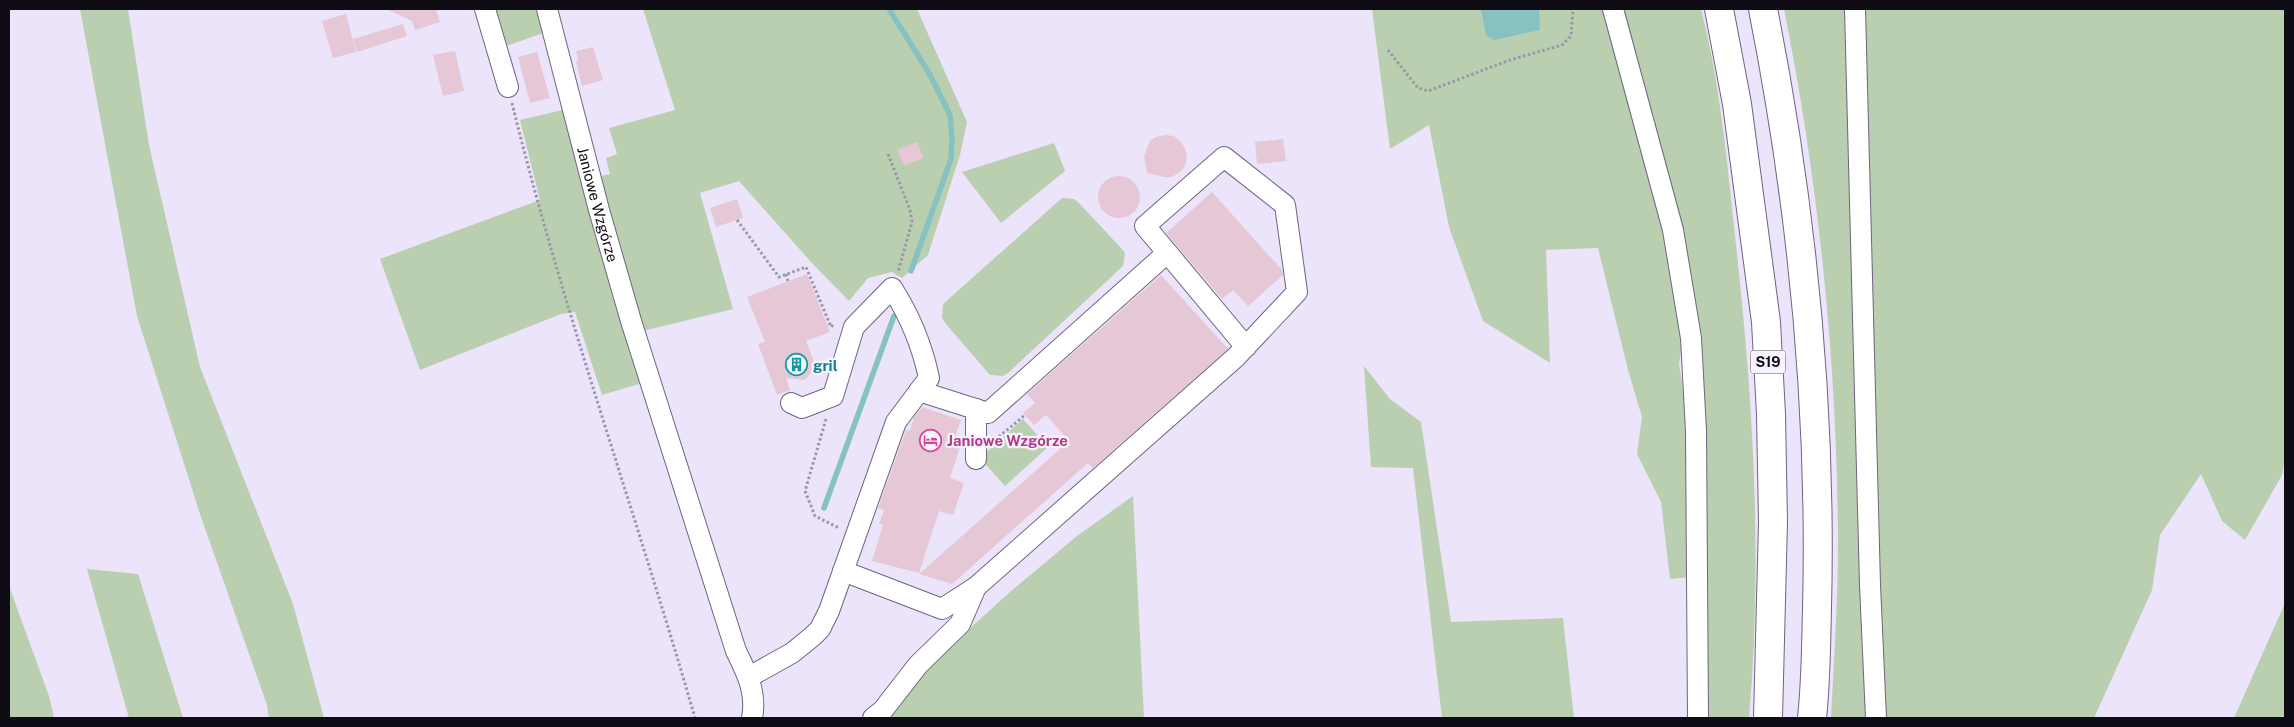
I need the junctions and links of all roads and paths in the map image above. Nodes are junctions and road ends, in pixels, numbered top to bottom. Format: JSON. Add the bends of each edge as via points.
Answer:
{"nodes":[{"id":1,"x":485,"y":9,"type":"edge"},
{"id":2,"x":547,"y":9,"type":"edge"},
{"id":3,"x":1573,"y":9,"type":"edge"},
{"id":4,"x":1613,"y":9,"type":"edge"},
{"id":5,"x":1719,"y":9,"type":"edge"},
{"id":6,"x":1763,"y":9,"type":"edge"},
{"id":7,"x":1855,"y":9,"type":"edge"},
{"id":8,"x":1388,"y":50,"type":"dead end"},
{"id":9,"x":508,"y":87,"type":"joint"},
{"id":10,"x":888,"y":154,"type":"dead end"},
{"id":11,"x":737,"y":220,"type":"dead end"},
{"id":12,"x":1167,"y":252,"type":"junction"},
{"id":13,"x":786,"y":274,"type":"junction"},
{"id":14,"x":788,"y":282,"type":"dead end"},
{"id":15,"x":892,"y":288,"type":"junction"},
{"id":16,"x":838,"y":321,"type":"dead end"},
{"id":17,"x":1246,"y":347,"type":"junction"},
{"id":18,"x":919,"y":391,"type":"junction"},
{"id":19,"x":833,"y":396,"type":"junction"},
{"id":20,"x":791,"y":403,"type":"dead end"},
{"id":21,"x":976,"y":409,"type":"junction"},
{"id":22,"x":976,"y":459,"type":"dead end"},
{"id":23,"x":856,"y":534,"type":"junction"},
{"id":24,"x":843,"y":571,"type":"junction"},
{"id":25,"x":976,"y":586,"type":"junction"},
{"id":26,"x":749,"y":677,"type":"junction"},
{"id":27,"x":753,"y":716,"type":"edge"},
{"id":28,"x":695,"y":718,"type":"edge"},
{"id":29,"x":874,"y":718,"type":"edge"},
{"id":30,"x":1698,"y":718,"type":"edge"},
{"id":31,"x":1768,"y":718,"type":"edge"},
{"id":32,"x":1812,"y":718,"type":"edge"},
{"id":33,"x":1876,"y":718,"type":"edge"}],
"edges":[{"from":1,"to":9,"type":"street"},
{"from":2,"to":26,"type":"street","name":"Janiowe Wzgórze","via":[[598,210],[634,330],[736,651]]},
{"from":3,"to":8,"type":"path","via":[[1571,36],[1562,45],[1510,60],[1428,91],[1418,88]]},
{"from":4,"to":30,"type":"street","via":[[1673,230],[1691,338],[1696,431]]},
{"from":5,"to":31,"type":"highway","number":"S19","via":[[1740,123],[1766,322],[1774,522]]},
{"from":6,"to":32,"type":"highway","via":[[1789,155],[1814,398],[1819,531]]},
{"from":7,"to":33,"type":"street"},
{"from":9,"to":28,"type":"path","via":[[535,196],[659,591]]},
{"from":10,"to":15,"type":"path","via":[[912,222]]},
{"from":11,"to":13,"type":"path","via":[[779,277]]},
{"from":12,"to":17,"type":"street"},
{"from":12,"to":17,"type":"street","via":[[1145,226],[1224,157],[1285,205],[1297,292]]},
{"from":12,"to":21,"type":"street","via":[[988,413]]},
{"from":13,"to":14,"type":"path"},
{"from":13,"to":16,"type":"path","via":[[806,267],[831,327]]},
{"from":15,"to":18,"type":"street","via":[[908,312],[925,360],[929,378]]},
{"from":15,"to":19,"type":"street","via":[[854,327]]},
{"from":17,"to":25,"type":"street"},
{"from":18,"to":21,"type":"street"},
{"from":18,"to":23,"type":"street","via":[[896,422]]},
{"from":19,"to":20,"type":"street","via":[[802,408]]},
{"from":19,"to":23,"type":"path","via":[[805,491],[815,516]]},
{"from":21,"to":22,"type":"street"},
{"from":23,"to":24,"type":"street"},
{"from":24,"to":25,"type":"street","via":[[942,609]]},
{"from":24,"to":26,"type":"street","via":[[820,629],[792,653]]},
{"from":25,"to":29,"type":"street","via":[[960,624],[935,646]]},
{"from":26,"to":27,"type":"street","name":"Janiowe Wzgórze"}]}
